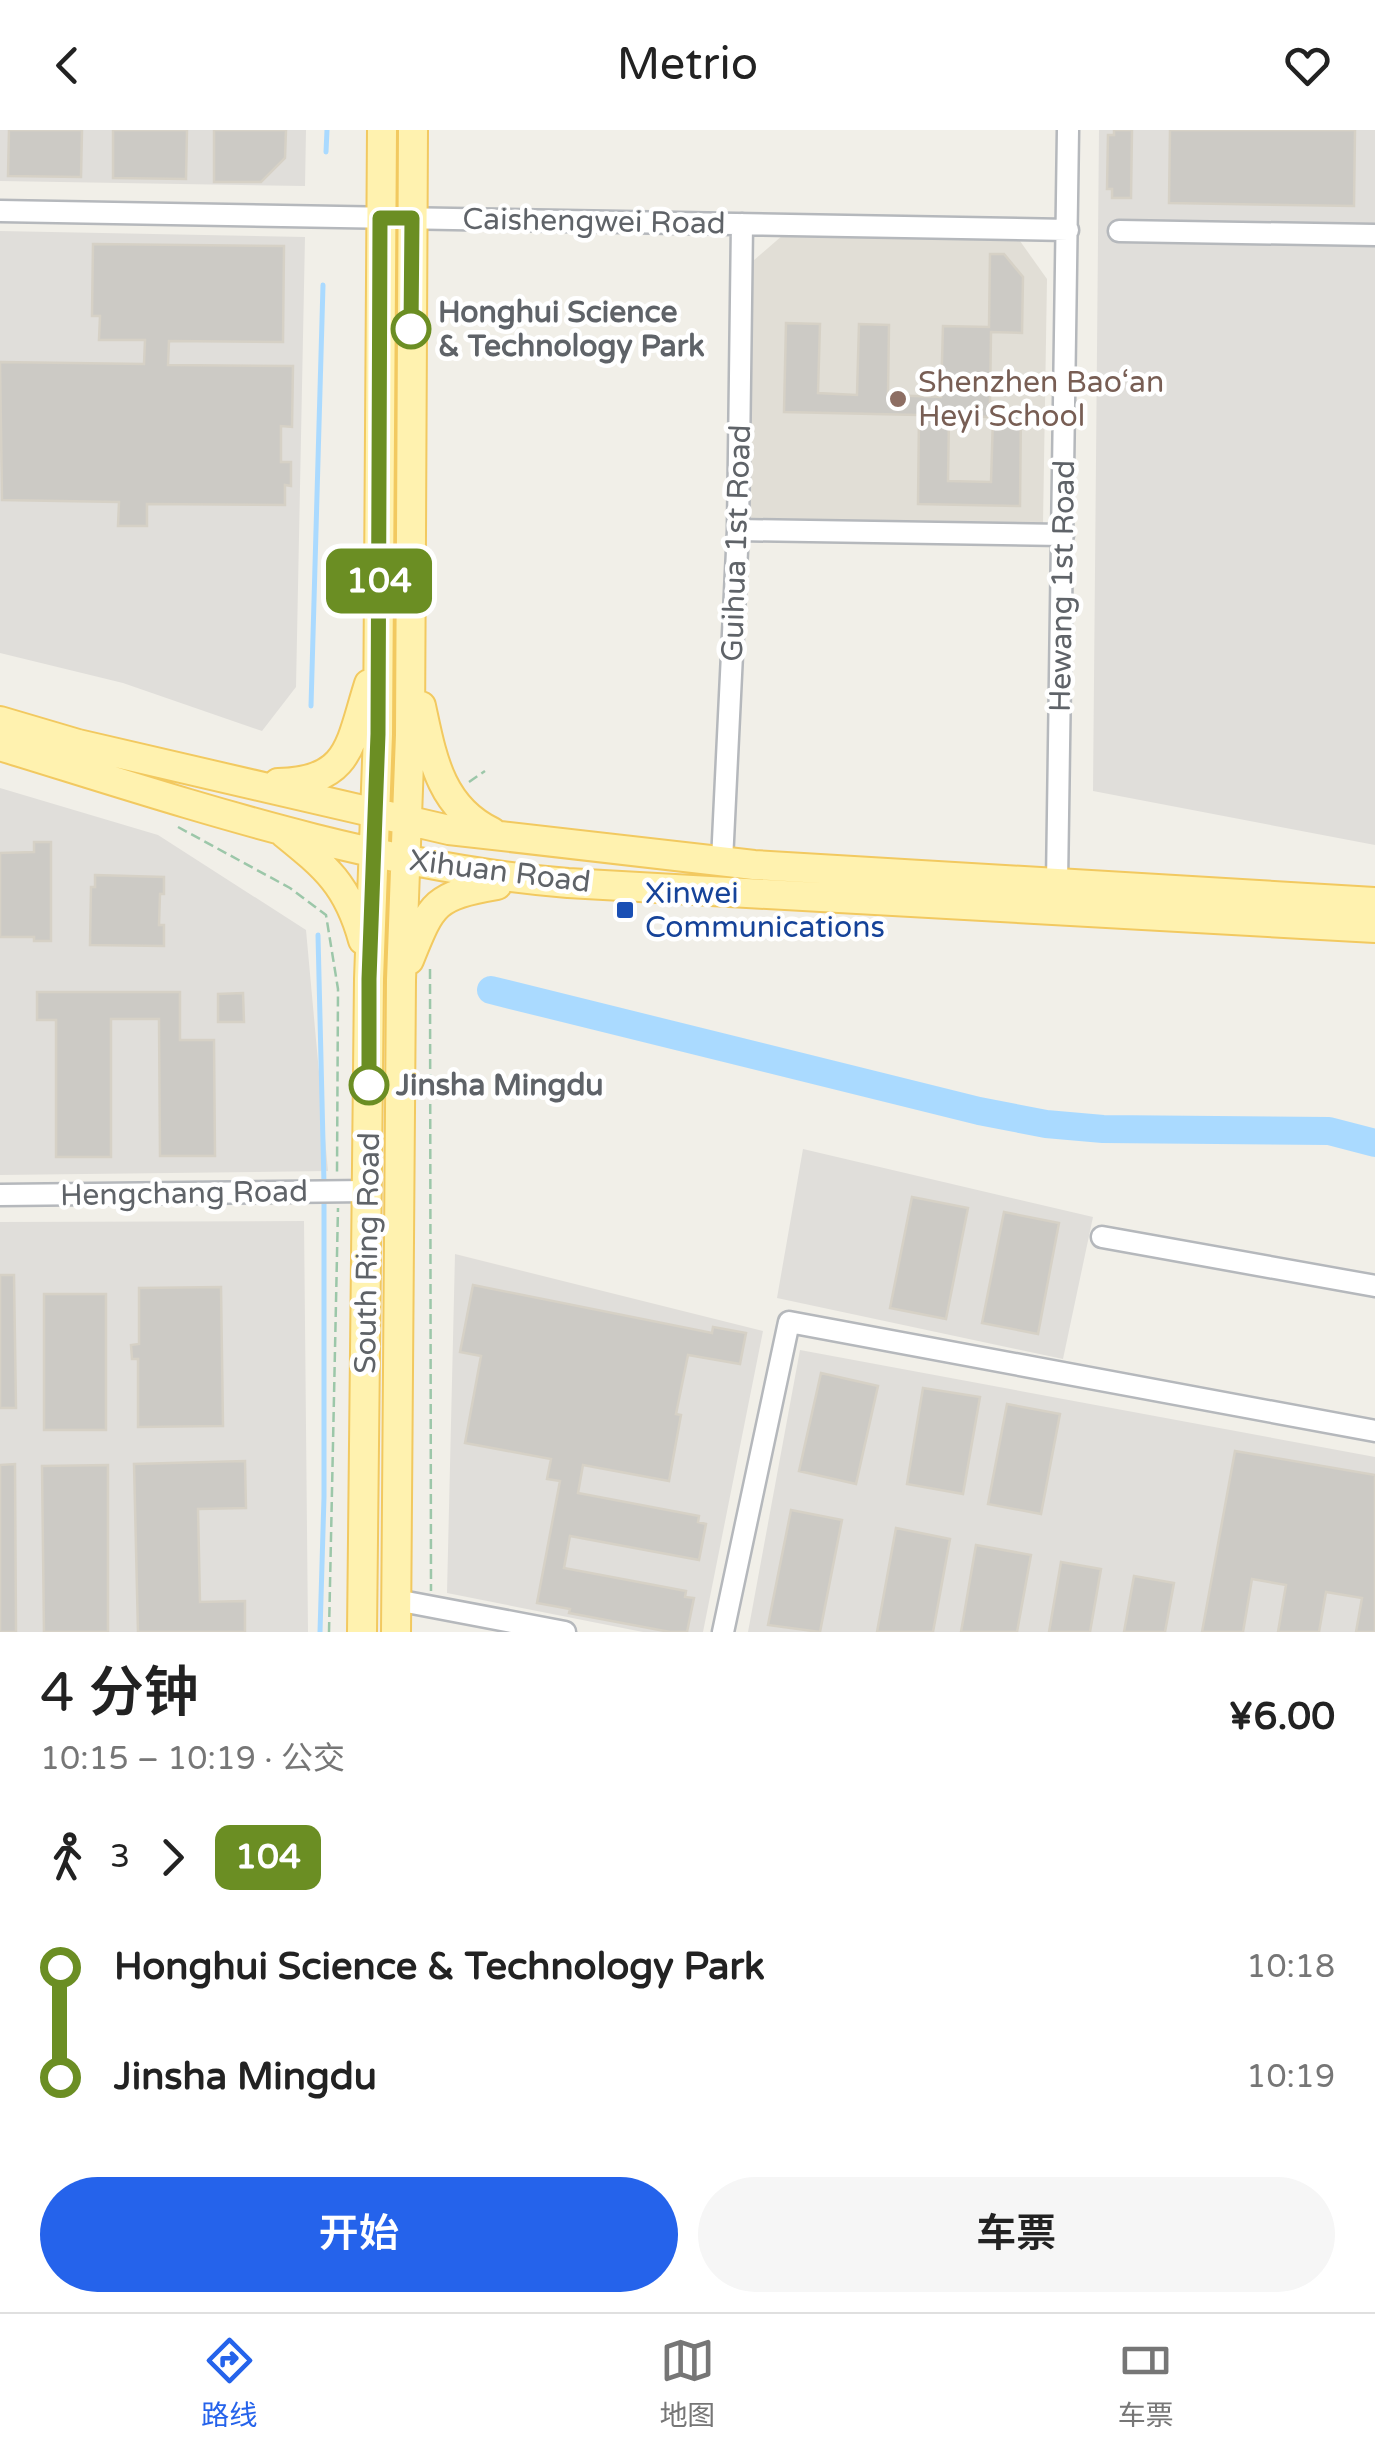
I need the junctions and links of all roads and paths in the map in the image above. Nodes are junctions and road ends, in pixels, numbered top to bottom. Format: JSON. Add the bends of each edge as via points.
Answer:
{"nodes":[{"id":1,"x":382,"y":130,"type":"edge"},
{"id":2,"x":413,"y":130,"type":"edge"},
{"id":3,"x":1068,"y":130,"type":"edge"},
{"id":4,"x":0,"y":211,"type":"edge"},
{"id":5,"x":380,"y":218,"type":"junction"},
{"id":6,"x":412,"y":218,"type":"junction"},
{"id":7,"x":742,"y":224,"type":"junction"},
{"id":8,"x":1068,"y":230,"type":"junction"},
{"id":9,"x":1119,"y":231,"type":"dead end"},
{"id":10,"x":1375,"y":235,"type":"edge"},
{"id":11,"x":738,"y":530,"type":"junction"},
{"id":12,"x":1063,"y":536,"type":"junction"},
{"id":13,"x":378,"y":656,"type":"junction"},
{"id":14,"x":410,"y":660,"type":"junction"},
{"id":15,"x":0,"y":721,"type":"edge"},
{"id":16,"x":0,"y":746,"type":"edge"},
{"id":17,"x":484,"y":770,"type":"dead end"},
{"id":18,"x":469,"y":782,"type":"dead end"},
{"id":19,"x":246,"y":784,"type":"junction"},
{"id":20,"x":375,"y":813,"type":"junction"},
{"id":21,"x":407,"y":820,"type":"junction"},
{"id":22,"x":178,"y":827,"type":"dead end"},
{"id":23,"x":278,"y":829,"type":"junction"},
{"id":24,"x":498,"y":835,"type":"junction"},
{"id":25,"x":374,"y":852,"type":"junction"},
{"id":26,"x":406,"y":860,"type":"junction"},
{"id":27,"x":722,"y":861,"type":"junction"},
{"id":28,"x":527,"y":880,"type":"junction"},
{"id":29,"x":1057,"y":883,"type":"junction"},
{"id":30,"x":1375,"y":902,"type":"edge"},
{"id":31,"x":1375,"y":928,"type":"edge"},
{"id":32,"x":430,"y":970,"type":"dead end"},
{"id":33,"x":369,"y":979,"type":"junction"},
{"id":34,"x":401,"y":980,"type":"junction"},
{"id":35,"x":338,"y":1192,"type":"junction"},
{"id":36,"x":368,"y":1192,"type":"junction"},
{"id":37,"x":0,"y":1195,"type":"edge"},
{"id":38,"x":1102,"y":1237,"type":"dead end"},
{"id":39,"x":1375,"y":1286,"type":"edge"},
{"id":40,"x":1375,"y":1431,"type":"edge"},
{"id":41,"x":396,"y":1600,"type":"junction"},
{"id":42,"x":431,"y":1606,"type":"junction"},
{"id":43,"x":330,"y":1632,"type":"edge"},
{"id":44,"x":362,"y":1632,"type":"edge"},
{"id":45,"x":396,"y":1632,"type":"edge"},
{"id":46,"x":565,"y":1632,"type":"edge"},
{"id":47,"x":723,"y":1632,"type":"edge"}],
"edges":[{"from":1,"to":5,"type":"main road","name":"South Ring Road"},
{"from":2,"to":6,"type":"main road"},
{"from":3,"to":8,"type":"street","name":"Hewang 1st Road"},
{"from":4,"to":5,"type":"street","name":"Caishengwei Road"},
{"from":5,"to":6,"type":"street","name":"Caishengwei Road"},
{"from":5,"to":13,"type":"main road","name":"South Ring Road"},
{"from":6,"to":7,"type":"street","name":"Caishengwei Road"},
{"from":6,"to":14,"type":"main road"},
{"from":7,"to":8,"type":"street","name":"Caishengwei Road"},
{"from":7,"to":11,"type":"street","name":"Guihua 1st Road"},
{"from":8,"to":12,"type":"street","name":"Hewang 1st Road"},
{"from":9,"to":10,"type":"street"},
{"from":11,"to":12,"type":"street"},
{"from":11,"to":27,"type":"street","name":"Guihua 1st Road"},
{"from":12,"to":29,"type":"street","name":"Hewang 1st Road"},
{"from":13,"to":19,"type":"main road","via":[[349,746],[334,768],[311,781]]},
{"from":13,"to":20,"type":"main road","name":"South Ring Road"},
{"from":14,"to":21,"type":"main road","name":"South Ring Road"},
{"from":14,"to":24,"type":"main road","via":[[440,780],[465,814]]},
{"from":15,"to":19,"type":"main road","name":"Xihuan Road"},
{"from":16,"to":23,"type":"main road","name":"Xihuan Road"},
{"from":17,"to":18,"type":"path"},
{"from":19,"to":20,"type":"main road","name":"Xihuan Road"},
{"from":20,"to":21,"type":"main road","name":"Xihuan Road"},
{"from":20,"to":25,"type":"main road","name":"South Ring Road"},
{"from":21,"to":24,"type":"main road","name":"Xihuan Road"},
{"from":21,"to":26,"type":"main road","name":"South Ring Road"},
{"from":22,"to":35,"type":"path","via":[[290,888],[326,916],[338,988]]},
{"from":23,"to":25,"type":"main road","name":"Xihuan Road"},
{"from":23,"to":33,"type":"main road","via":[[328,869],[346,896]]},
{"from":24,"to":27,"type":"main road","name":"Xihuan Road"},
{"from":25,"to":26,"type":"main road","name":"Xihuan Road"},
{"from":25,"to":33,"type":"main road","name":"South Ring Road"},
{"from":26,"to":28,"type":"main road","name":"Xihuan Road"},
{"from":26,"to":34,"type":"main road","name":"South Ring Road"},
{"from":27,"to":29,"type":"main road","name":"Xihuan Road"},
{"from":28,"to":31,"type":"main road","name":"Xihuan Road"},
{"from":28,"to":34,"type":"main road","via":[[445,898],[425,920]]},
{"from":29,"to":30,"type":"main road","name":"Xihuan Road"},
{"from":32,"to":42,"type":"path"},
{"from":33,"to":36,"type":"main road","name":"South Ring Road"},
{"from":34,"to":41,"type":"main road","name":"South Ring Road"},
{"from":35,"to":36,"type":"street","name":"Hengchang Road"},
{"from":35,"to":37,"type":"street","name":"Hengchang Road"},
{"from":35,"to":43,"type":"path"},
{"from":36,"to":44,"type":"main road","name":"South Ring Road"},
{"from":38,"to":39,"type":"street"},
{"from":40,"to":47,"type":"street","via":[[789,1322]]},
{"from":41,"to":42,"type":"street"},
{"from":41,"to":45,"type":"main road","name":"South Ring Road"},
{"from":42,"to":46,"type":"street"}]}
